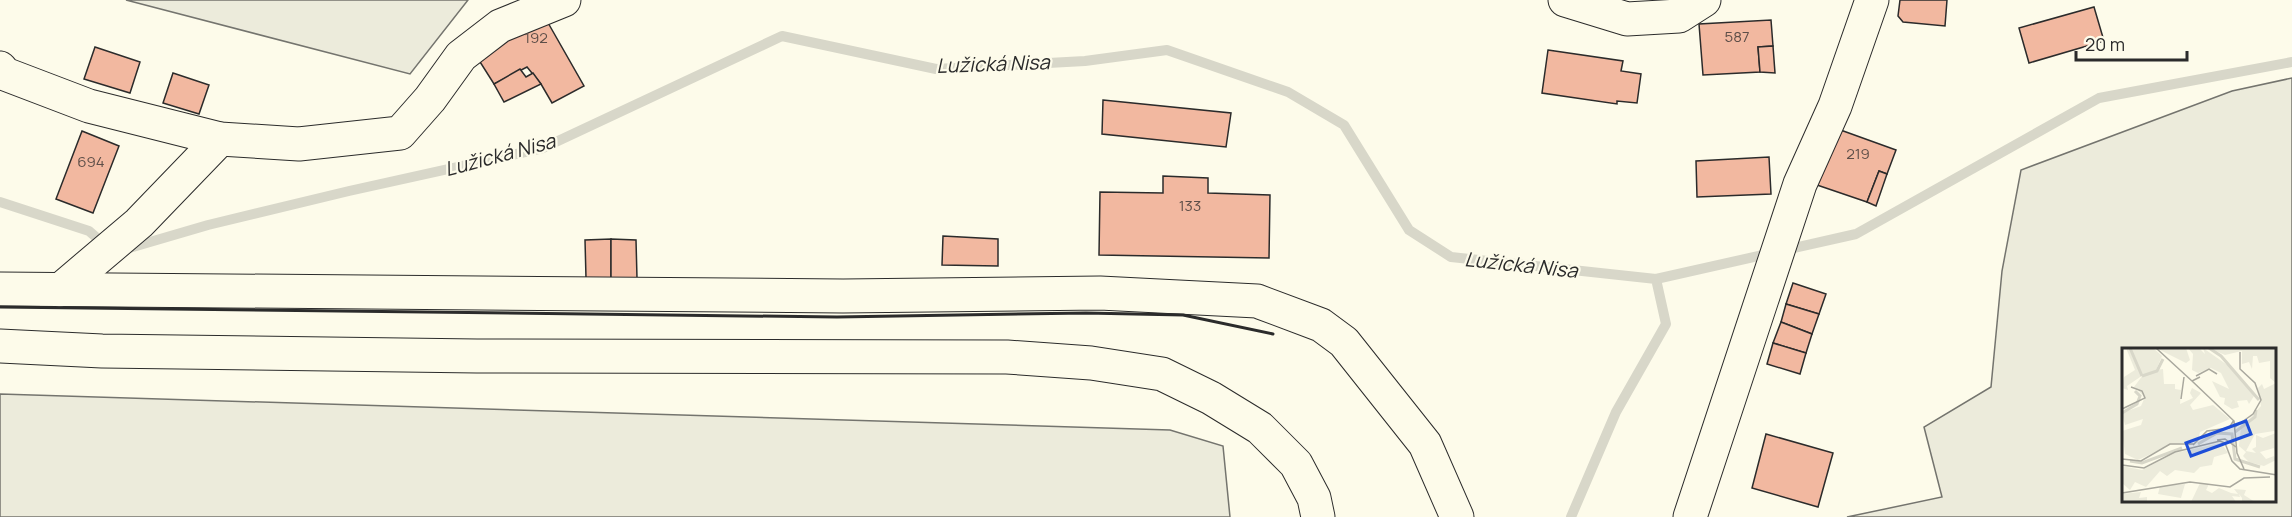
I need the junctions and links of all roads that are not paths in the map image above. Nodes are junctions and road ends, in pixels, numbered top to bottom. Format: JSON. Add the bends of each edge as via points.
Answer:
{"nodes":[{"id":1,"x":564,"y":0,"type":"edge"},
{"id":2,"x":1565,"y":0,"type":"edge"},
{"id":3,"x":1704,"y":0,"type":"edge"},
{"id":4,"x":1872,"y":0,"type":"edge"},
{"id":5,"x":0,"y":68,"type":"edge"},
{"id":6,"x":220,"y":140,"type":"junction"},
{"id":7,"x":0,"y":289,"type":"edge"},
{"id":8,"x":60,"y":290,"type":"junction"},
{"id":9,"x":0,"y":346,"type":"edge"},
{"id":10,"x":1318,"y":517,"type":"edge"},
{"id":11,"x":1457,"y":517,"type":"edge"},
{"id":12,"x":1690,"y":517,"type":"edge"}],
"edges":[{"from":1,"to":6,"type":"street","via":[[500,26],[461,56],[400,133],[299,144]]},
{"from":2,"to":3,"type":"street","via":[[1627,19],[1679,16]]},
{"from":4,"to":12,"type":"street","via":[[1835,106],[1800,184]]},
{"from":5,"to":6,"type":"street","via":[[5,74],[89,106]]},
{"from":6,"to":8,"type":"street","via":[[139,223]]},
{"from":7,"to":8,"type":"street"},
{"from":8,"to":11,"type":"street","via":[[843,296],[1100,293],[1257,301],[1321,325],[1344,342],[1425,444]]},
{"from":9,"to":10,"type":"street","via":[[477,356],[1007,357],[1091,363],[1162,374],[1212,398],[1260,428],[1296,464],[1314,498]]}]}
